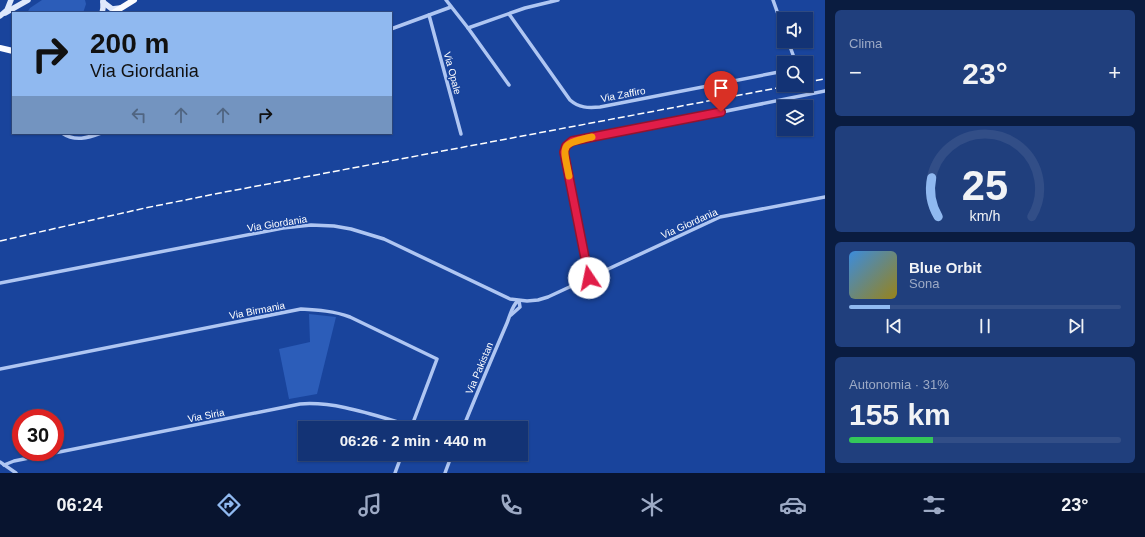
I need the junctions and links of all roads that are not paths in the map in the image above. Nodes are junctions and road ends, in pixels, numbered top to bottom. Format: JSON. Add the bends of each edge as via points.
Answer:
{"nodes":[{"id":1,"x":11,"y":0,"type":"edge"},
{"id":2,"x":28,"y":0,"type":"edge"},
{"id":3,"x":134,"y":0,"type":"edge"},
{"id":4,"x":446,"y":0,"type":"edge"},
{"id":5,"x":558,"y":0,"type":"edge"},
{"id":6,"x":773,"y":0,"type":"edge"},
{"id":7,"x":103,"y":1,"type":"edge"},
{"id":8,"x":122,"y":7,"type":"junction"},
{"id":9,"x":452,"y":7,"type":"junction"},
{"id":10,"x":102,"y":12,"type":"edge"},
{"id":11,"x":114,"y":12,"type":"edge"},
{"id":12,"x":777,"y":12,"type":"edge"},
{"id":13,"x":509,"y":14,"type":"junction"},
{"id":14,"x":1,"y":15,"type":"edge"},
{"id":15,"x":429,"y":16,"type":"junction"},
{"id":16,"x":468,"y":28,"type":"junction"},
{"id":17,"x":392,"y":29,"type":"edge"},
{"id":18,"x":0,"y":48,"type":"edge"},
{"id":19,"x":12,"y":51,"type":"edge"},
{"id":20,"x":777,"y":72,"type":"edge"},
{"id":21,"x":509,"y":84,"type":"dead end"},
{"id":22,"x":825,"y":91,"type":"edge"},
{"id":23,"x":64,"y":134,"type":"edge"},
{"id":24,"x":98,"y":134,"type":"edge"},
{"id":25,"x":461,"y":134,"type":"dead end"},
{"id":26,"x":825,"y":197,"type":"edge"},
{"id":27,"x":589,"y":278,"type":"junction"},
{"id":28,"x":0,"y":283,"type":"edge"},
{"id":29,"x":510,"y":299,"type":"junction"},
{"id":30,"x":519,"y":301,"type":"junction"},
{"id":31,"x":527,"y":302,"type":"junction"},
{"id":32,"x":513,"y":307,"type":"junction"},
{"id":33,"x":520,"y":307,"type":"junction"},
{"id":34,"x":511,"y":315,"type":"junction"},
{"id":35,"x":0,"y":368,"type":"edge"},
{"id":36,"x":390,"y":421,"type":"edge"},
{"id":37,"x":414,"y":421,"type":"edge"},
{"id":38,"x":466,"y":421,"type":"edge"},
{"id":39,"x":399,"y":461,"type":"edge"},
{"id":40,"x":449,"y":461,"type":"edge"},
{"id":41,"x":0,"y":462,"type":"edge"},
{"id":42,"x":4,"y":465,"type":"junction"},
{"id":43,"x":16,"y":473,"type":"edge"},
{"id":44,"x":395,"y":473,"type":"edge"},
{"id":45,"x":445,"y":473,"type":"edge"}],
"edges":[{"from":1,"to":14,"type":"main road","via":[[10,7]]},
{"from":2,"to":14,"type":"main road"},
{"from":3,"to":8,"type":"main road"},
{"from":4,"to":9,"type":"street"},
{"from":5,"to":13,"type":"street"},
{"from":6,"to":12,"type":"street"},
{"from":7,"to":8,"type":"main road","via":[[112,9]]},
{"from":7,"to":10,"type":"main road"},
{"from":8,"to":11,"type":"main road"},
{"from":9,"to":15,"type":"street"},
{"from":9,"to":16,"type":"street"},
{"from":13,"to":16,"type":"street"},
{"from":13,"to":20,"type":"street","name":"Via Zaffiro","via":[[570,100],[579,107],[589,108]]},
{"from":15,"to":17,"type":"street"},
{"from":15,"to":25,"type":"street","name":"Via Opale"},
{"from":16,"to":21,"type":"street"},
{"from":18,"to":19,"type":"main road"},
{"from":22,"to":27,"type":"street","via":[[569,143],[564,152]]},
{"from":23,"to":24,"type":"street","via":[[75,138]]},
{"from":26,"to":27,"type":"street","name":"Via Giordania","via":[[720,217]]},
{"from":27,"to":31,"type":"street","name":"Via Giordania","via":[[548,297]]},
{"from":28,"to":29,"type":"street","name":"Via Giordania","via":[[283,228],[316,225],[351,229],[384,239]]},
{"from":29,"to":30,"type":"street","name":"Via Giordania"},
{"from":29,"to":32,"type":"street"},
{"from":30,"to":31,"type":"street","name":"Via Giordania"},
{"from":30,"to":32,"type":"street"},
{"from":30,"to":33,"type":"street"},
{"from":31,"to":33,"type":"street","name":"Via Pakistan","via":[[522,303]]},
{"from":32,"to":34,"type":"street","name":"Via Pakistan"},
{"from":33,"to":34,"type":"street","name":"Via Pakistan"},
{"from":34,"to":38,"type":"street","name":"Via Pakistan"},
{"from":35,"to":37,"type":"street","name":"Via Birmania","via":[[301,309],[318,310],[350,317],[437,359]]},
{"from":36,"to":42,"type":"street","name":"Via Siria","via":[[332,405],[300,404]]},
{"from":39,"to":44,"type":"street"},
{"from":40,"to":45,"type":"street"},
{"from":41,"to":42,"type":"street"},
{"from":42,"to":43,"type":"street"}]}
